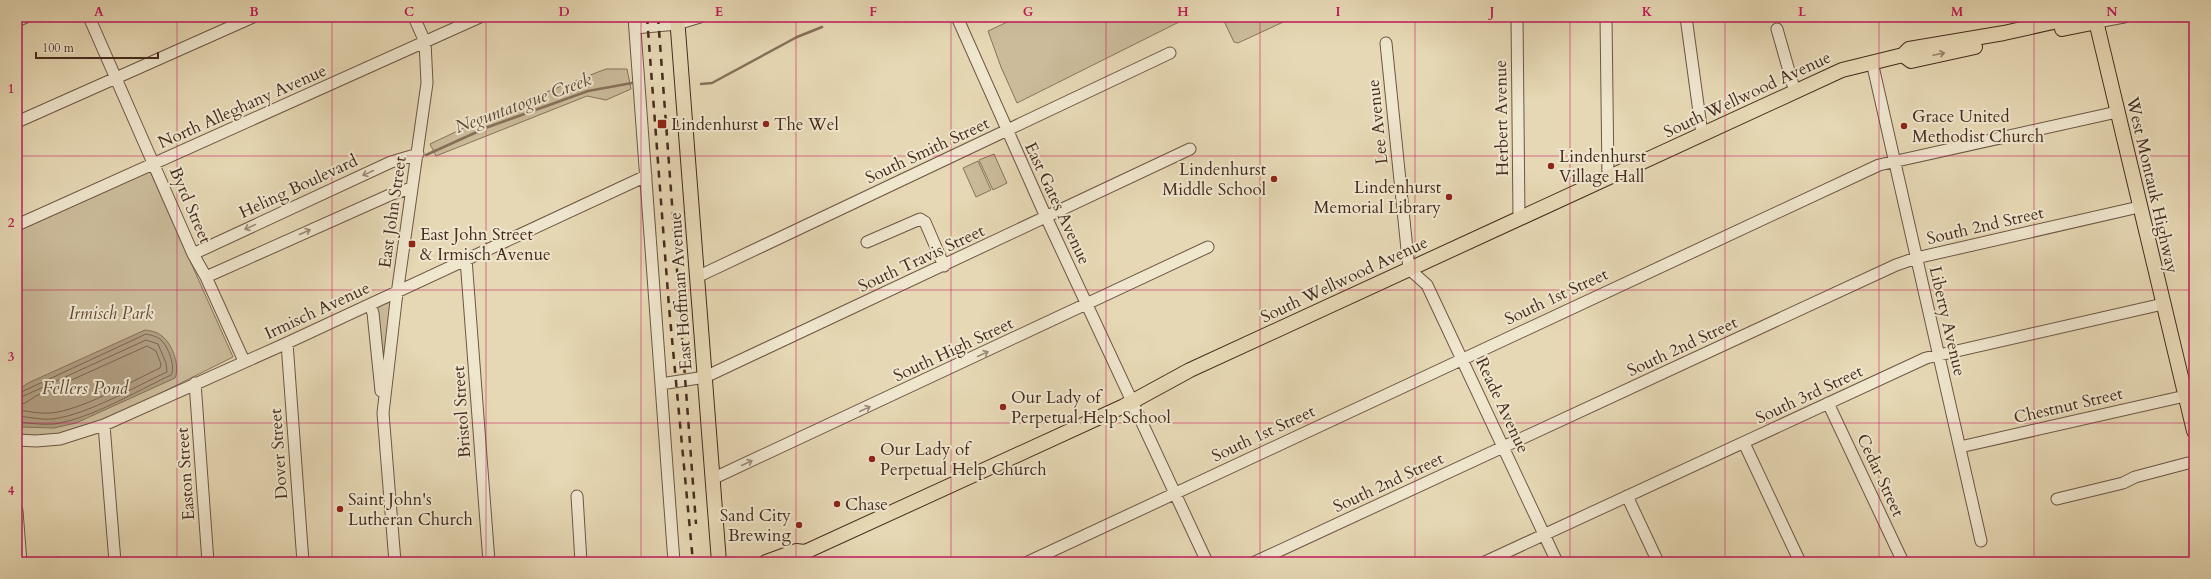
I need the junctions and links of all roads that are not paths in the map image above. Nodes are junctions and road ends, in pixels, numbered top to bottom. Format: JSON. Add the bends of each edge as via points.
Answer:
{"nodes":[{"id":1,"x":26,"y":17,"type":"edge"},
{"id":2,"x":89,"y":17,"type":"edge"},
{"id":3,"x":253,"y":17,"type":"edge"},
{"id":4,"x":414,"y":17,"type":"edge"},
{"id":5,"x":480,"y":17,"type":"edge"},
{"id":6,"x":700,"y":17,"type":"edge"},
{"id":7,"x":957,"y":17,"type":"edge"},
{"id":8,"x":1517,"y":17,"type":"edge"},
{"id":9,"x":1606,"y":17,"type":"edge"},
{"id":10,"x":1686,"y":17,"type":"edge"},
{"id":11,"x":2075,"y":17,"type":"edge"},
{"id":12,"x":2124,"y":17,"type":"edge"},
{"id":13,"x":677,"y":20,"type":"edge"},
{"id":14,"x":2096,"y":20,"type":"edge"},
{"id":15,"x":17,"y":21,"type":"edge"},
{"id":16,"x":634,"y":22,"type":"edge"},
{"id":17,"x":1777,"y":29,"type":"dead end"},
{"id":18,"x":425,"y":42,"type":"junction"},
{"id":19,"x":1386,"y":43,"type":"dead end"},
{"id":20,"x":1170,"y":53,"type":"dead end"},
{"id":21,"x":1903,"y":55,"type":"junction"},
{"id":22,"x":1872,"y":62,"type":"junction"},
{"id":23,"x":116,"y":78,"type":"junction"},
{"id":24,"x":1795,"y":92,"type":"junction"},
{"id":25,"x":2116,"y":112,"type":"junction"},
{"id":26,"x":17,"y":122,"type":"edge"},
{"id":27,"x":1007,"y":132,"type":"junction"},
{"id":28,"x":1702,"y":134,"type":"junction"},
{"id":29,"x":1190,"y":149,"type":"dead end"},
{"id":30,"x":418,"y":154,"type":"junction"},
{"id":31,"x":1894,"y":163,"type":"junction"},
{"id":32,"x":155,"y":164,"type":"junction"},
{"id":33,"x":646,"y":176,"type":"junction"},
{"id":34,"x":1608,"y":178,"type":"junction"},
{"id":35,"x":412,"y":188,"type":"junction"},
{"id":36,"x":2139,"y":207,"type":"junction"},
{"id":37,"x":1046,"y":217,"type":"junction"},
{"id":38,"x":1519,"y":218,"type":"junction"},
{"id":39,"x":17,"y":225,"type":"edge"},
{"id":40,"x":867,"y":242,"type":"dead end"},
{"id":41,"x":1208,"y":247,"type":"dead end"},
{"id":42,"x":194,"y":254,"type":"junction"},
{"id":43,"x":1916,"y":258,"type":"junction"},
{"id":44,"x":466,"y":259,"type":"junction"},
{"id":45,"x":944,"y":266,"type":"junction"},
{"id":46,"x":1409,"y":269,"type":"junction"},
{"id":47,"x":206,"y":277,"type":"junction"},
{"id":48,"x":697,"y":277,"type":"junction"},
{"id":49,"x":398,"y":291,"type":"junction"},
{"id":50,"x":2163,"y":304,"type":"junction"},
{"id":51,"x":370,"y":305,"type":"junction"},
{"id":52,"x":1086,"y":305,"type":"junction"},
{"id":53,"x":288,"y":343,"type":"junction"},
{"id":54,"x":1938,"y":354,"type":"junction"},
{"id":55,"x":1462,"y":359,"type":"junction"},
{"id":56,"x":244,"y":361,"type":"junction"},
{"id":57,"x":705,"y":377,"type":"junction"},
{"id":58,"x":195,"y":383,"type":"junction"},
{"id":59,"x":661,"y":384,"type":"junction"},
{"id":60,"x":2185,"y":396,"type":"junction"},
{"id":61,"x":1131,"y":403,"type":"junction"},
{"id":62,"x":1828,"y":403,"type":"junction"},
{"id":63,"x":383,"y":413,"type":"junction"},
{"id":64,"x":104,"y":425,"type":"junction"},
{"id":65,"x":2194,"y":426,"type":"edge"},
{"id":66,"x":17,"y":440,"type":"edge"},
{"id":67,"x":1744,"y":442,"type":"junction"},
{"id":68,"x":1504,"y":447,"type":"junction"},
{"id":69,"x":1960,"y":447,"type":"junction"},
{"id":70,"x":2188,"y":463,"type":"dead end"},
{"id":71,"x":712,"y":480,"type":"junction"},
{"id":72,"x":1175,"y":493,"type":"junction"},
{"id":73,"x":577,"y":496,"type":"dead end"},
{"id":74,"x":1627,"y":496,"type":"junction"},
{"id":75,"x":2057,"y":499,"type":"dead end"},
{"id":76,"x":17,"y":511,"type":"edge"},
{"id":77,"x":1544,"y":535,"type":"junction"},
{"id":78,"x":1982,"y":542,"type":"dead end"},
{"id":79,"x":800,"y":557,"type":"edge"},
{"id":80,"x":674,"y":560,"type":"edge"},
{"id":81,"x":21,"y":562,"type":"edge"},
{"id":82,"x":115,"y":562,"type":"edge"},
{"id":83,"x":208,"y":562,"type":"edge"},
{"id":84,"x":303,"y":562,"type":"edge"},
{"id":85,"x":395,"y":562,"type":"edge"},
{"id":86,"x":489,"y":562,"type":"edge"},
{"id":87,"x":581,"y":562,"type":"edge"},
{"id":88,"x":718,"y":562,"type":"edge"},
{"id":89,"x":766,"y":562,"type":"edge"},
{"id":90,"x":1028,"y":562,"type":"edge"},
{"id":91,"x":1207,"y":562,"type":"edge"},
{"id":92,"x":1255,"y":562,"type":"edge"},
{"id":93,"x":1485,"y":562,"type":"edge"},
{"id":94,"x":1557,"y":562,"type":"edge"},
{"id":95,"x":1658,"y":562,"type":"edge"},
{"id":96,"x":1800,"y":562,"type":"edge"},
{"id":97,"x":1903,"y":562,"type":"edge"}],
"edges":[{"from":1,"to":15,"type":"street"},
{"from":2,"to":23,"type":"street","name":"Byrd Street"},
{"from":3,"to":23,"type":"street"},
{"from":4,"to":18,"type":"street","name":"East John Street"},
{"from":5,"to":18,"type":"street","name":"North Alleghany Avenue"},
{"from":6,"to":13,"type":"street"},
{"from":7,"to":27,"type":"street","name":"East Gates Avenue"},
{"from":8,"to":38,"type":"street","name":"Herbert Avenue"},
{"from":9,"to":34,"type":"street"},
{"from":10,"to":28,"type":"street"},
{"from":11,"to":21,"type":"main road","name":"South Wellwood Avenue","via":[[2004,33],[1909,49]]},
{"from":12,"to":14,"type":"street","name":"South Wellwood Avenue"},
{"from":13,"to":16,"type":"street"},
{"from":13,"to":48,"type":"main road","name":"East Hoffman Avenue"},
{"from":21,"to":14,"type":"main road","name":"South Wellwood Avenue","one_way":true,"via":[[1911,61]]},
{"from":14,"to":25,"type":"main road","name":"West Montauk Highway"},
{"from":16,"to":33,"type":"street","name":"East Hoffman Avenue"},
{"from":17,"to":24,"type":"street"},
{"from":18,"to":30,"type":"street","name":"East John Street","via":[[427,83]]},
{"from":18,"to":32,"type":"street","name":"North Alleghany Avenue"},
{"from":19,"to":46,"type":"street","name":"Lee Avenue"},
{"from":20,"to":27,"type":"street","name":"South Smith Street"},
{"from":21,"to":22,"type":"main road","name":"South Wellwood Avenue"},
{"from":22,"to":24,"type":"main road","name":"South Wellwood Avenue","via":[[1842,70]]},
{"from":22,"to":31,"type":"street","name":"Liberty Avenue"},
{"from":23,"to":26,"type":"street"},
{"from":23,"to":32,"type":"street","name":"Byrd Street"},
{"from":24,"to":28,"type":"main road","name":"South Wellwood Avenue"},
{"from":25,"to":31,"type":"street","name":"South 1st Street"},
{"from":25,"to":36,"type":"main road","name":"West Montauk Highway"},
{"from":27,"to":37,"type":"street","name":"East Gates Avenue"},
{"from":27,"to":48,"type":"street","name":"South Smith Street"},
{"from":28,"to":34,"type":"main road","name":"South Wellwood Avenue"},
{"from":29,"to":37,"type":"street","name":"South Travis Street"},
{"from":30,"to":35,"type":"street","name":"East John Street"},
{"from":30,"to":42,"type":"street","name":"Heling Boulevard","one_way":true,"via":[[391,162]]},
{"from":31,"to":43,"type":"street","name":"Liberty Avenue"},
{"from":31,"to":55,"type":"street","name":"South 1st Street","via":[[1878,165]]},
{"from":32,"to":39,"type":"street","name":"North Alleghany Avenue"},
{"from":32,"to":42,"type":"street","name":"Byrd Street"},
{"from":33,"to":44,"type":"street","name":"Irmisch Avenue"},
{"from":33,"to":59,"type":"street","name":"East Hoffman Avenue"},
{"from":34,"to":38,"type":"main road","name":"South Wellwood Avenue"},
{"from":47,"to":35,"type":"street","one_way":true,"via":[[392,194]]},
{"from":35,"to":49,"type":"street","name":"East John Street"},
{"from":36,"to":43,"type":"street","name":"South 2nd Street"},
{"from":36,"to":50,"type":"main road","name":"West Montauk Highway"},
{"from":37,"to":45,"type":"street","name":"South Travis Street"},
{"from":37,"to":52,"type":"street","name":"East Gates Avenue"},
{"from":38,"to":46,"type":"main road","name":"South Wellwood Avenue"},
{"from":40,"to":45,"type":"street","via":[[920,219],[925,222]]},
{"from":41,"to":52,"type":"street","name":"South High Street"},
{"from":42,"to":47,"type":"street","name":"Byrd Street"},
{"from":43,"to":54,"type":"street","name":"Liberty Avenue"},
{"from":43,"to":68,"type":"street","name":"South 2nd Street"},
{"from":44,"to":49,"type":"street","name":"Irmisch Avenue"},
{"from":44,"to":86,"type":"street","name":"Bristol Street"},
{"from":45,"to":57,"type":"street","name":"South Travis Street"},
{"from":46,"to":55,"type":"street","name":"Reade Avenue","via":[[1427,285]]},
{"from":46,"to":61,"type":"main road","name":"South Wellwood Avenue","via":[[1190,370]]},
{"from":47,"to":56,"type":"street","name":"Byrd Street"},
{"from":48,"to":57,"type":"main road","name":"East Hoffman Avenue"},
{"from":49,"to":51,"type":"street","name":"Irmisch Avenue"},
{"from":49,"to":63,"type":"street","name":"East John Street"},
{"from":50,"to":54,"type":"street","name":"South 3rd Street"},
{"from":50,"to":60,"type":"main road","name":"West Montauk Highway"},
{"from":51,"to":53,"type":"street","name":"Irmisch Avenue"},
{"from":51,"to":63,"type":"street","name":"East John Street","via":[[373,313]]},
{"from":52,"to":61,"type":"street","name":"East Gates Avenue"},
{"from":71,"to":52,"type":"street","name":"South High Street","one_way":true},
{"from":53,"to":56,"type":"street","name":"Irmisch Avenue"},
{"from":53,"to":84,"type":"street","name":"Dover Street"},
{"from":54,"to":62,"type":"street","name":"South 3rd Street"},
{"from":54,"to":69,"type":"street","name":"Liberty Avenue"},
{"from":55,"to":68,"type":"street","name":"Reade Avenue"},
{"from":55,"to":72,"type":"street","name":"South 1st Street"},
{"from":56,"to":58,"type":"street","name":"Irmisch Avenue"},
{"from":57,"to":59,"type":"street","name":"South Travis Street"},
{"from":57,"to":71,"type":"main road","name":"East Hoffman Avenue"},
{"from":58,"to":64,"type":"street","name":"Irmisch Avenue"},
{"from":58,"to":83,"type":"street","name":"Easton Street"},
{"from":59,"to":80,"type":"street","name":"East Hoffman Avenue"},
{"from":60,"to":65,"type":"main road","name":"West Montauk Highway"},
{"from":60,"to":69,"type":"street","name":"Chestnut Street"},
{"from":61,"to":72,"type":"street","name":"East Gates Avenue"},
{"from":61,"to":79,"type":"main road","name":"South Wellwood Avenue"},
{"from":62,"to":67,"type":"street","name":"South 3rd Street"},
{"from":62,"to":97,"type":"street","name":"Cedar Street"},
{"from":63,"to":85,"type":"street","name":"East John Street"},
{"from":64,"to":66,"type":"street","name":"Irmisch Avenue","via":[[60,439]]},
{"from":64,"to":82,"type":"street"},
{"from":67,"to":74,"type":"street","name":"South 3rd Street"},
{"from":67,"to":96,"type":"street"},
{"from":68,"to":77,"type":"street","name":"Reade Avenue"},
{"from":68,"to":92,"type":"street","name":"South 2nd Street"},
{"from":69,"to":78,"type":"street","name":"Liberty Avenue"},
{"from":70,"to":75,"type":"street","via":[[2135,477],[2123,483]]},
{"from":71,"to":88,"type":"main road","name":"East Hoffman Avenue"},
{"from":72,"to":90,"type":"street","name":"South 1st Street"},
{"from":72,"to":91,"type":"street","name":"East Gates Avenue"},
{"from":73,"to":87,"type":"street"},
{"from":74,"to":77,"type":"street","name":"South 3rd Street"},
{"from":74,"to":95,"type":"street"},
{"from":76,"to":81,"type":"street"},
{"from":77,"to":93,"type":"street","name":"South 3rd Street"},
{"from":77,"to":94,"type":"street","name":"Reade Avenue"},
{"from":79,"to":89,"type":"main road","name":"South Wellwood Avenue","via":[[796,550]]}]}
